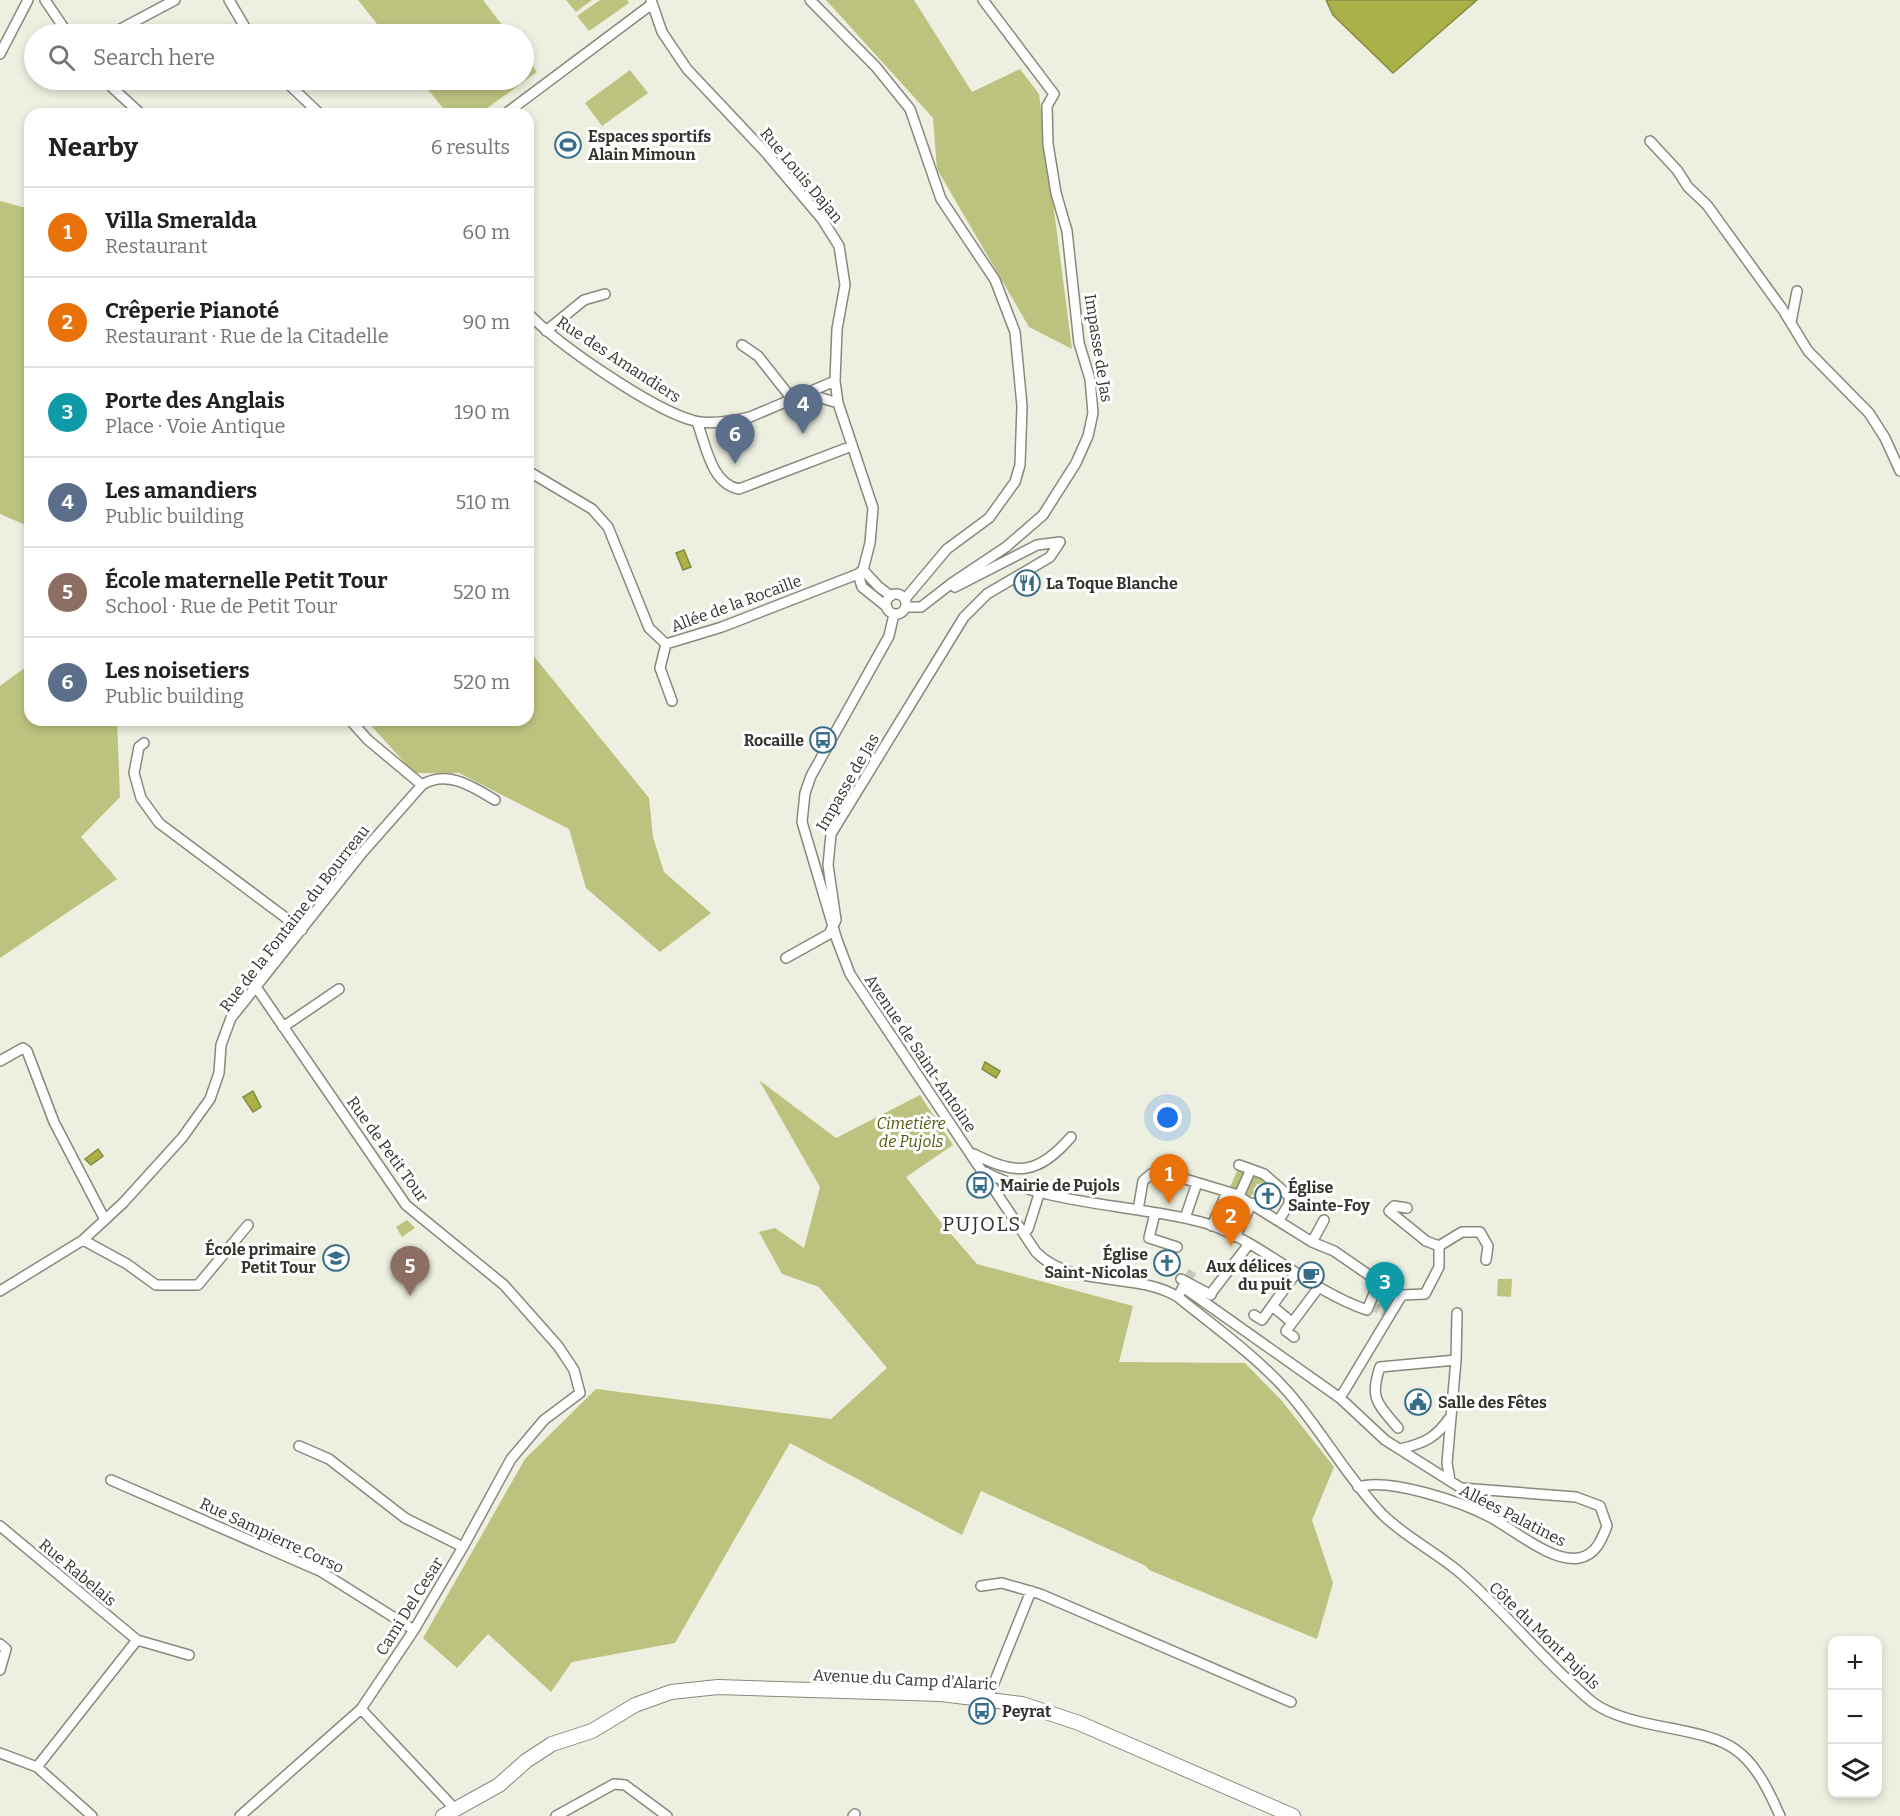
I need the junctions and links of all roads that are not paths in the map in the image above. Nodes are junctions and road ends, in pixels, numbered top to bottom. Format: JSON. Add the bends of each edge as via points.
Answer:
{"nodes":[{"id":1,"x":28,"y":0,"type":"edge"},
{"id":2,"x":45,"y":0,"type":"edge"},
{"id":3,"x":175,"y":0,"type":"edge"},
{"id":4,"x":229,"y":0,"type":"edge"},
{"id":5,"x":810,"y":0,"type":"edge"},
{"id":6,"x":983,"y":0,"type":"edge"},
{"id":7,"x":651,"y":2,"type":"edge"},
{"id":8,"x":61,"y":24,"type":"edge"},
{"id":9,"x":130,"y":24,"type":"edge"},
{"id":10,"x":243,"y":24,"type":"edge"},
{"id":11,"x":0,"y":54,"type":"edge"},
{"id":12,"x":115,"y":90,"type":"edge"},
{"id":13,"x":295,"y":90,"type":"edge"},
{"id":14,"x":134,"y":108,"type":"edge"},
{"id":15,"x":314,"y":108,"type":"edge"},
{"id":16,"x":514,"y":108,"type":"edge"},
{"id":17,"x":1650,"y":141,"type":"dead end"},
{"id":18,"x":1797,"y":291,"type":"dead end"},
{"id":19,"x":605,"y":294,"type":"dead end"},
{"id":20,"x":534,"y":319,"type":"edge"},
{"id":21,"x":1791,"y":322,"type":"junction"},
{"id":22,"x":546,"y":331,"type":"junction"},
{"id":23,"x":742,"y":345,"type":"dead end"},
{"id":24,"x":835,"y":381,"type":"junction"},
{"id":25,"x":807,"y":394,"type":"junction"},
{"id":26,"x":792,"y":399,"type":"junction"},
{"id":27,"x":838,"y":403,"type":"junction"},
{"id":28,"x":697,"y":422,"type":"junction"},
{"id":29,"x":852,"y":446,"type":"junction"},
{"id":30,"x":1900,"y":471,"type":"edge"},
{"id":31,"x":534,"y":475,"type":"edge"},
{"id":32,"x":860,"y":572,"type":"junction"},
{"id":33,"x":952,"y":583,"type":"junction"},
{"id":34,"x":891,"y":596,"type":"junction"},
{"id":35,"x":905,"y":602,"type":"junction"},
{"id":36,"x":891,"y":610,"type":"junction"},
{"id":37,"x":666,"y":644,"type":"junction"},
{"id":38,"x":672,"y":701,"type":"dead end"},
{"id":39,"x":355,"y":726,"type":"edge"},
{"id":40,"x":144,"y":743,"type":"dead end"},
{"id":41,"x":422,"y":785,"type":"junction"},
{"id":42,"x":495,"y":800,"type":"dead end"},
{"id":43,"x":833,"y":925,"type":"junction"},
{"id":44,"x":302,"y":930,"type":"junction"},
{"id":45,"x":786,"y":958,"type":"dead end"},
{"id":46,"x":256,"y":987,"type":"junction"},
{"id":47,"x":339,"y":989,"type":"dead end"},
{"id":48,"x":283,"y":1027,"type":"junction"},
{"id":49,"x":0,"y":1061,"type":"edge"},
{"id":50,"x":1071,"y":1137,"type":"dead end"},
{"id":51,"x":972,"y":1153,"type":"junction"},
{"id":52,"x":1239,"y":1165,"type":"dead end"},
{"id":53,"x":1251,"y":1169,"type":"junction"},
{"id":54,"x":985,"y":1172,"type":"junction"},
{"id":55,"x":1197,"y":1183,"type":"junction"},
{"id":56,"x":1040,"y":1191,"type":"junction"},
{"id":57,"x":1227,"y":1192,"type":"junction"},
{"id":58,"x":1239,"y":1196,"type":"junction"},
{"id":59,"x":1252,"y":1203,"type":"junction"},
{"id":60,"x":1407,"y":1208,"type":"dead end"},
{"id":61,"x":1138,"y":1210,"type":"junction"},
{"id":62,"x":1155,"y":1213,"type":"junction"},
{"id":63,"x":1186,"y":1218,"type":"junction"},
{"id":64,"x":105,"y":1220,"type":"junction"},
{"id":65,"x":1275,"y":1220,"type":"junction"},
{"id":66,"x":1324,"y":1220,"type":"dead end"},
{"id":67,"x":248,"y":1225,"type":"dead end"},
{"id":68,"x":1212,"y":1226,"type":"junction"},
{"id":69,"x":1025,"y":1231,"type":"junction"},
{"id":70,"x":1235,"y":1237,"type":"junction"},
{"id":71,"x":83,"y":1240,"type":"junction"},
{"id":72,"x":1312,"y":1242,"type":"junction"},
{"id":73,"x":1254,"y":1245,"type":"junction"},
{"id":74,"x":1439,"y":1246,"type":"junction"},
{"id":75,"x":1177,"y":1247,"type":"dead end"},
{"id":76,"x":1486,"y":1260,"type":"dead end"},
{"id":77,"x":1296,"y":1273,"type":"junction"},
{"id":78,"x":1185,"y":1283,"type":"junction"},
{"id":79,"x":1319,"y":1287,"type":"junction"},
{"id":80,"x":0,"y":1292,"type":"edge"},
{"id":81,"x":1178,"y":1297,"type":"junction"},
{"id":82,"x":1272,"y":1306,"type":"junction"},
{"id":83,"x":1457,"y":1313,"type":"dead end"},
{"id":84,"x":1254,"y":1315,"type":"dead end"},
{"id":85,"x":1288,"y":1318,"type":"dead end"},
{"id":86,"x":1294,"y":1337,"type":"dead end"},
{"id":87,"x":1456,"y":1360,"type":"junction"},
{"id":88,"x":580,"y":1393,"type":"joint"},
{"id":89,"x":1340,"y":1398,"type":"junction"},
{"id":90,"x":1451,"y":1416,"type":"junction"},
{"id":91,"x":1398,"y":1428,"type":"dead end"},
{"id":92,"x":299,"y":1446,"type":"dead end"},
{"id":93,"x":1400,"y":1449,"type":"junction"},
{"id":94,"x":111,"y":1480,"type":"dead end"},
{"id":95,"x":1450,"y":1481,"type":"junction"},
{"id":96,"x":1358,"y":1487,"type":"junction"},
{"id":97,"x":0,"y":1526,"type":"edge"},
{"id":98,"x":463,"y":1547,"type":"junction"},
{"id":99,"x":981,"y":1586,"type":"dead end"},
{"id":100,"x":1031,"y":1592,"type":"junction"},
{"id":101,"x":414,"y":1629,"type":"junction"},
{"id":102,"x":137,"y":1641,"type":"junction"},
{"id":103,"x":0,"y":1644,"type":"edge"},
{"id":104,"x":189,"y":1655,"type":"dead end"},
{"id":105,"x":0,"y":1670,"type":"edge"},
{"id":106,"x":988,"y":1698,"type":"junction"},
{"id":107,"x":1291,"y":1702,"type":"dead end"},
{"id":108,"x":361,"y":1709,"type":"junction"},
{"id":109,"x":0,"y":1753,"type":"edge"},
{"id":110,"x":38,"y":1767,"type":"junction"},
{"id":111,"x":449,"y":1813,"type":"edge"},
{"id":112,"x":92,"y":1816,"type":"edge"},
{"id":113,"x":240,"y":1816,"type":"edge"},
{"id":114,"x":556,"y":1816,"type":"edge"},
{"id":115,"x":667,"y":1816,"type":"edge"},
{"id":116,"x":1293,"y":1816,"type":"edge"},
{"id":117,"x":1780,"y":1816,"type":"edge"}],
"edges":[{"from":1,"to":11,"type":"street"},
{"from":2,"to":8,"type":"street"},
{"from":3,"to":9,"type":"street"},
{"from":4,"to":10,"type":"street"},
{"from":5,"to":35,"type":"street","via":[[876,67],[910,109],[941,199],[995,280],[1015,332],[1022,406],[1020,465],[1015,482],[989,518],[947,549]]},
{"from":6,"to":33,"type":"street","name":"Impasse de Jas","via":[[1054,94],[1047,106],[1048,144],[1067,231],[1079,343],[1090,379],[1093,413],[1076,464],[1043,515],[1006,547]]},
{"from":7,"to":16,"type":"street"},
{"from":7,"to":24,"type":"street","name":"Rue Louis Dajan","via":[[663,32],[687,69],[767,154],[822,219],[839,246],[845,285],[837,329]]},
{"from":12,"to":14,"type":"street"},
{"from":13,"to":15,"type":"street"},
{"from":17,"to":21,"type":"street","via":[[1707,205]]},
{"from":18,"to":21,"type":"street"},
{"from":19,"to":22,"type":"street","via":[[584,300]]},
{"from":20,"to":22,"type":"street","name":"Rue des Amandiers"},
{"from":21,"to":30,"type":"street","via":[[1808,351],[1869,413]]},
{"from":22,"to":28,"type":"street","name":"Rue des Amandiers","via":[[667,410]]},
{"from":23,"to":26,"type":"street","via":[[758,356]]},
{"from":24,"to":25,"type":"street","name":"Rue des Amandiers"},
{"from":24,"to":27,"type":"street","name":"Rue Louis Dajan"},
{"from":25,"to":26,"type":"street","name":"Rue des Amandiers"},
{"from":25,"to":27,"type":"street"},
{"from":26,"to":28,"type":"street","name":"Rue des Amandiers","via":[[737,420]]},
{"from":27,"to":29,"type":"street","name":"Rue Louis Dajan"},
{"from":28,"to":29,"type":"street","via":[[716,474],[729,487],[739,489]]},
{"from":29,"to":32,"type":"street","name":"Rue Louis Dajan","via":[[873,508],[870,543]]},
{"from":31,"to":37,"type":"street","name":"Allée de la Rocaille","via":[[600,516],[649,628]]},
{"from":32,"to":34,"type":"street"},
{"from":32,"to":36,"type":"street","via":[[862,587]]},
{"from":32,"to":37,"type":"street","name":"Allée de la Rocaille","via":[[722,627]]},
{"from":33,"to":35,"type":"street","via":[[921,607]]},
{"from":33,"to":43,"type":"street","name":"Impasse de Jas","via":[[955,587],[1037,545],[1060,542],[1050,557],[987,594],[964,617],[831,834],[828,865],[836,920]]},
{"from":34,"to":35,"type":"street","via":[[900,595]]},
{"from":34,"to":36,"type":"street","via":[[887,601]]},
{"from":35,"to":36,"type":"street","via":[[900,613]]},
{"from":36,"to":43,"type":"street","name":"Avenue de Saint-Antoine","via":[[889,636],[838,724],[805,793],[802,822]]},
{"from":37,"to":38,"type":"street","via":[[660,668]]},
{"from":39,"to":41,"type":"street"},
{"from":40,"to":44,"type":"street","via":[[139,747],[134,773],[141,798],[159,823]]},
{"from":41,"to":42,"type":"street","via":[[452,778]]},
{"from":41,"to":44,"type":"street","name":"Rue de la Fontaine du Bourreau"},
{"from":43,"to":45,"type":"street","via":[[829,933]]},
{"from":43,"to":51,"type":"street","name":"Avenue de Saint-Antoine","via":[[858,989]]},
{"from":44,"to":46,"type":"street","name":"Rue de la Fontaine du Bourreau"},
{"from":46,"to":48,"type":"street","name":"Rue de Petit Tour"},
{"from":46,"to":64,"type":"street","name":"Rue de la Fontaine du Bourreau","via":[[231,1018],[210,1099],[182,1138]]},
{"from":47,"to":48,"type":"street"},
{"from":48,"to":88,"type":"street","name":"Rue de Petit Tour","via":[[406,1205],[504,1286],[558,1346],[574,1370]]},
{"from":49,"to":64,"type":"street","via":[[23,1048],[27,1051],[54,1122]]},
{"from":50,"to":51,"type":"street","via":[[1045,1162],[1025,1170],[997,1166]]},
{"from":51,"to":54,"type":"street","name":"Avenue de Saint-Antoine"},
{"from":52,"to":53,"type":"street"},
{"from":53,"to":58,"type":"street"},
{"from":53,"to":65,"type":"street","via":[[1264,1174],[1288,1196],[1289,1204]]},
{"from":54,"to":56,"type":"street","via":[[1010,1185]]},
{"from":54,"to":69,"type":"street","name":"Avenue de Saint-Antoine"},
{"from":55,"to":57,"type":"street"},
{"from":55,"to":61,"type":"street","via":[[1151,1174],[1143,1181]]},
{"from":55,"to":63,"type":"street"},
{"from":56,"to":61,"type":"street"},
{"from":56,"to":69,"type":"street"},
{"from":57,"to":58,"type":"street"},
{"from":57,"to":68,"type":"street"},
{"from":58,"to":59,"type":"street"},
{"from":59,"to":65,"type":"street"},
{"from":59,"to":70,"type":"street"},
{"from":60,"to":74,"type":"street","via":[[1394,1206],[1389,1211],[1426,1241]]},
{"from":61,"to":62,"type":"street"},
{"from":62,"to":63,"type":"street"},
{"from":62,"to":75,"type":"street","via":[[1149,1238]]},
{"from":63,"to":68,"type":"street"},
{"from":64,"to":71,"type":"street","name":"Rue de la Fontaine du Bourreau"},
{"from":65,"to":72,"type":"street"},
{"from":66,"to":72,"type":"street"},
{"from":67,"to":71,"type":"street","via":[[198,1285],[156,1285]]},
{"from":68,"to":70,"type":"street"},
{"from":69,"to":81,"type":"street","name":"Avenue de Saint-Antoine","via":[[1036,1252],[1057,1268],[1157,1287]]},
{"from":70,"to":73,"type":"street"},
{"from":71,"to":80,"type":"street","name":"Rue de la Fontaine du Bourreau"},
{"from":72,"to":79,"type":"street","via":[[1334,1251],[1379,1282],[1367,1310],[1345,1303]]},
{"from":73,"to":77,"type":"street"},
{"from":73,"to":78,"type":"street","via":[[1212,1294]]},
{"from":74,"to":76,"type":"street","via":[[1462,1232],[1480,1232],[1488,1246]]},
{"from":74,"to":89,"type":"street","via":[[1439,1267],[1425,1294],[1402,1295]]},
{"from":77,"to":79,"type":"street"},
{"from":77,"to":82,"type":"street"},
{"from":78,"to":81,"type":"street"},
{"from":78,"to":89,"type":"street","name":"Allées Palatines"},
{"from":79,"to":86,"type":"street","via":[[1286,1331]]},
{"from":81,"to":96,"type":"street","name":"Côte du Mont Pujols","via":[[1286,1390],[1315,1424]]},
{"from":82,"to":84,"type":"street","via":[[1262,1320]]},
{"from":82,"to":85,"type":"street"},
{"from":83,"to":87,"type":"street","name":"Allées Palatines"},
{"from":87,"to":90,"type":"street","name":"Allées Palatines"},
{"from":87,"to":91,"type":"street","via":[[1380,1367],[1374,1385],[1376,1402]]},
{"from":88,"to":98,"type":"street","name":"Cami Del Cesar","via":[[544,1420],[511,1459]]},
{"from":89,"to":93,"type":"street","name":"Allées Palatines"},
{"from":90,"to":93,"type":"street","via":[[1440,1432],[1421,1444]]},
{"from":90,"to":95,"type":"street","name":"Allées Palatines","via":[[1447,1463]]},
{"from":92,"to":98,"type":"street","via":[[329,1460],[405,1518]]},
{"from":93,"to":95,"type":"street","name":"Allées Palatines"},
{"from":94,"to":101,"type":"street","name":"Rue Sampierre Corso","via":[[320,1571]]},
{"from":95,"to":96,"type":"street","name":"Allées Palatines","via":[[1461,1488],[1576,1497],[1600,1506],[1607,1526],[1599,1546],[1581,1558],[1563,1558],[1452,1500],[1398,1488]]},
{"from":96,"to":117,"type":"street","name":"Côte du Mont Pujols","via":[[1384,1516],[1459,1572],[1568,1682],[1600,1707],[1634,1721],[1716,1738],[1735,1747],[1762,1778]]},
{"from":97,"to":102,"type":"street","name":"Rue Rabelais"},
{"from":98,"to":101,"type":"street","name":"Cami Del Cesar"},
{"from":99,"to":100,"type":"street","via":[[1002,1583]]},
{"from":100,"to":106,"type":"street"},
{"from":100,"to":107,"type":"street"},
{"from":101,"to":108,"type":"street","name":"Cami Del Cesar"},
{"from":102,"to":104,"type":"street","name":"Rue Rabelais"},
{"from":102,"to":110,"type":"street"},
{"from":103,"to":105,"type":"street","via":[[6,1649]]},
{"from":106,"to":111,"type":"main road","name":"Avenue du Camp d'Alaric","via":[[718,1687],[671,1692],[635,1705],[592,1731],[552,1744],[499,1785]]},
{"from":106,"to":116,"type":"main road","name":"Avenue du Camp d'Alaric","via":[[1022,1704],[1079,1723]]},
{"from":108,"to":111,"type":"street"},
{"from":108,"to":113,"type":"street","name":"Cami Del Cesar"},
{"from":109,"to":110,"type":"street"},
{"from":110,"to":112,"type":"street"},
{"from":114,"to":115,"type":"street","via":[[614,1784],[625,1785]]}]}
